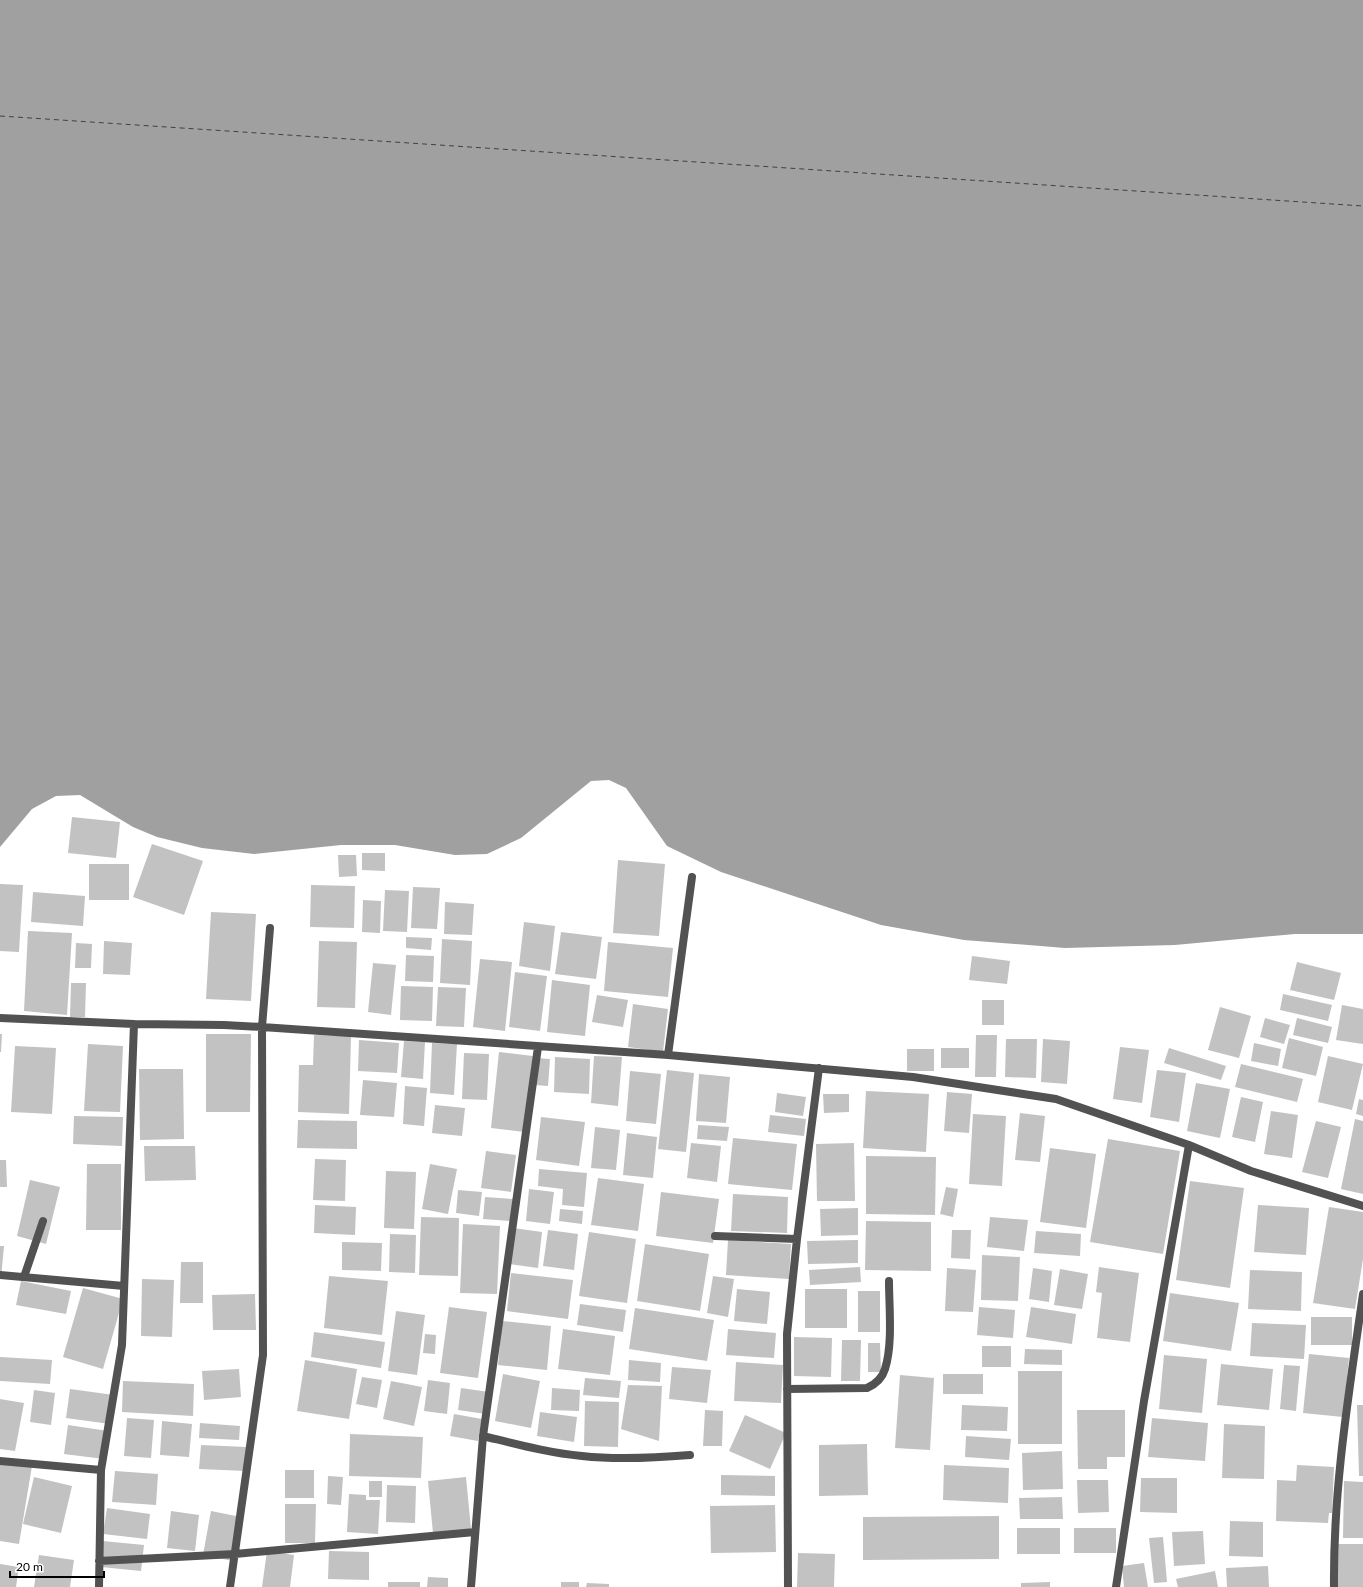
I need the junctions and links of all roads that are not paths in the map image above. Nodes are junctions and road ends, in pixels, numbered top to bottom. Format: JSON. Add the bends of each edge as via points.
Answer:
{"nodes":[{"id":1,"x":692,"y":877,"type":"dead end"},
{"id":2,"x":270,"y":928,"type":"dead end"},
{"id":3,"x":0,"y":1018,"type":"edge"},
{"id":4,"x":134,"y":1024,"type":"junction"},
{"id":5,"x":262,"y":1027,"type":"junction"},
{"id":6,"x":538,"y":1047,"type":"junction"},
{"id":7,"x":668,"y":1055,"type":"junction"},
{"id":8,"x":818,"y":1068,"type":"junction"},
{"id":9,"x":1189,"y":1145,"type":"junction"},
{"id":10,"x":1363,"y":1206,"type":"edge"},
{"id":11,"x":43,"y":1221,"type":"dead end"},
{"id":12,"x":714,"y":1236,"type":"dead end"},
{"id":13,"x":797,"y":1240,"type":"junction"},
{"id":14,"x":0,"y":1275,"type":"edge"},
{"id":15,"x":24,"y":1277,"type":"junction"},
{"id":16,"x":889,"y":1281,"type":"dead end"},
{"id":17,"x":124,"y":1286,"type":"junction"},
{"id":18,"x":1363,"y":1294,"type":"edge"},
{"id":19,"x":787,"y":1389,"type":"junction"},
{"id":20,"x":483,"y":1436,"type":"junction"},
{"id":21,"x":690,"y":1455,"type":"dead end"},
{"id":22,"x":0,"y":1461,"type":"edge"},
{"id":23,"x":100,"y":1470,"type":"junction"},
{"id":24,"x":475,"y":1532,"type":"junction"},
{"id":25,"x":235,"y":1554,"type":"junction"},
{"id":26,"x":99,"y":1561,"type":"junction"},
{"id":27,"x":98,"y":1587,"type":"edge"},
{"id":28,"x":230,"y":1587,"type":"edge"},
{"id":29,"x":471,"y":1587,"type":"edge"},
{"id":30,"x":788,"y":1587,"type":"edge"},
{"id":31,"x":1116,"y":1587,"type":"edge"},
{"id":32,"x":1334,"y":1587,"type":"edge"}],
"edges":[{"from":1,"to":7,"type":"street"},
{"from":2,"to":5,"type":"street"},
{"from":3,"to":4,"type":"street"},
{"from":4,"to":5,"type":"street"},
{"from":4,"to":17,"type":"street"},
{"from":5,"to":6,"type":"street"},
{"from":5,"to":25,"type":"street","via":[[263,1355]]},
{"from":6,"to":7,"type":"street"},
{"from":6,"to":20,"type":"street"},
{"from":7,"to":8,"type":"street"},
{"from":8,"to":9,"type":"street","via":[[913,1077],[1056,1099]]},
{"from":8,"to":13,"type":"street"},
{"from":9,"to":10,"type":"street","via":[[1251,1171]]},
{"from":9,"to":31,"type":"street","via":[[1144,1401]]},
{"from":11,"to":15,"type":"street"},
{"from":12,"to":13,"type":"street"},
{"from":13,"to":19,"type":"street","via":[[787,1334]]},
{"from":14,"to":15,"type":"street"},
{"from":15,"to":17,"type":"street"},
{"from":16,"to":19,"type":"street","via":[[889,1346],[886,1368],[875,1385],[867,1388]]},
{"from":17,"to":23,"type":"street","via":[[122,1346]]},
{"from":18,"to":32,"type":"street","via":[[1339,1470],[1334,1536]]},
{"from":19,"to":30,"type":"street"},
{"from":20,"to":21,"type":"street","via":[[532,1448],[582,1456],[640,1459]]},
{"from":20,"to":24,"type":"street"},
{"from":22,"to":23,"type":"street"},
{"from":23,"to":26,"type":"street"},
{"from":24,"to":25,"type":"street"},
{"from":24,"to":29,"type":"street"},
{"from":25,"to":26,"type":"street"},
{"from":25,"to":28,"type":"street"},
{"from":26,"to":27,"type":"street"}]}
